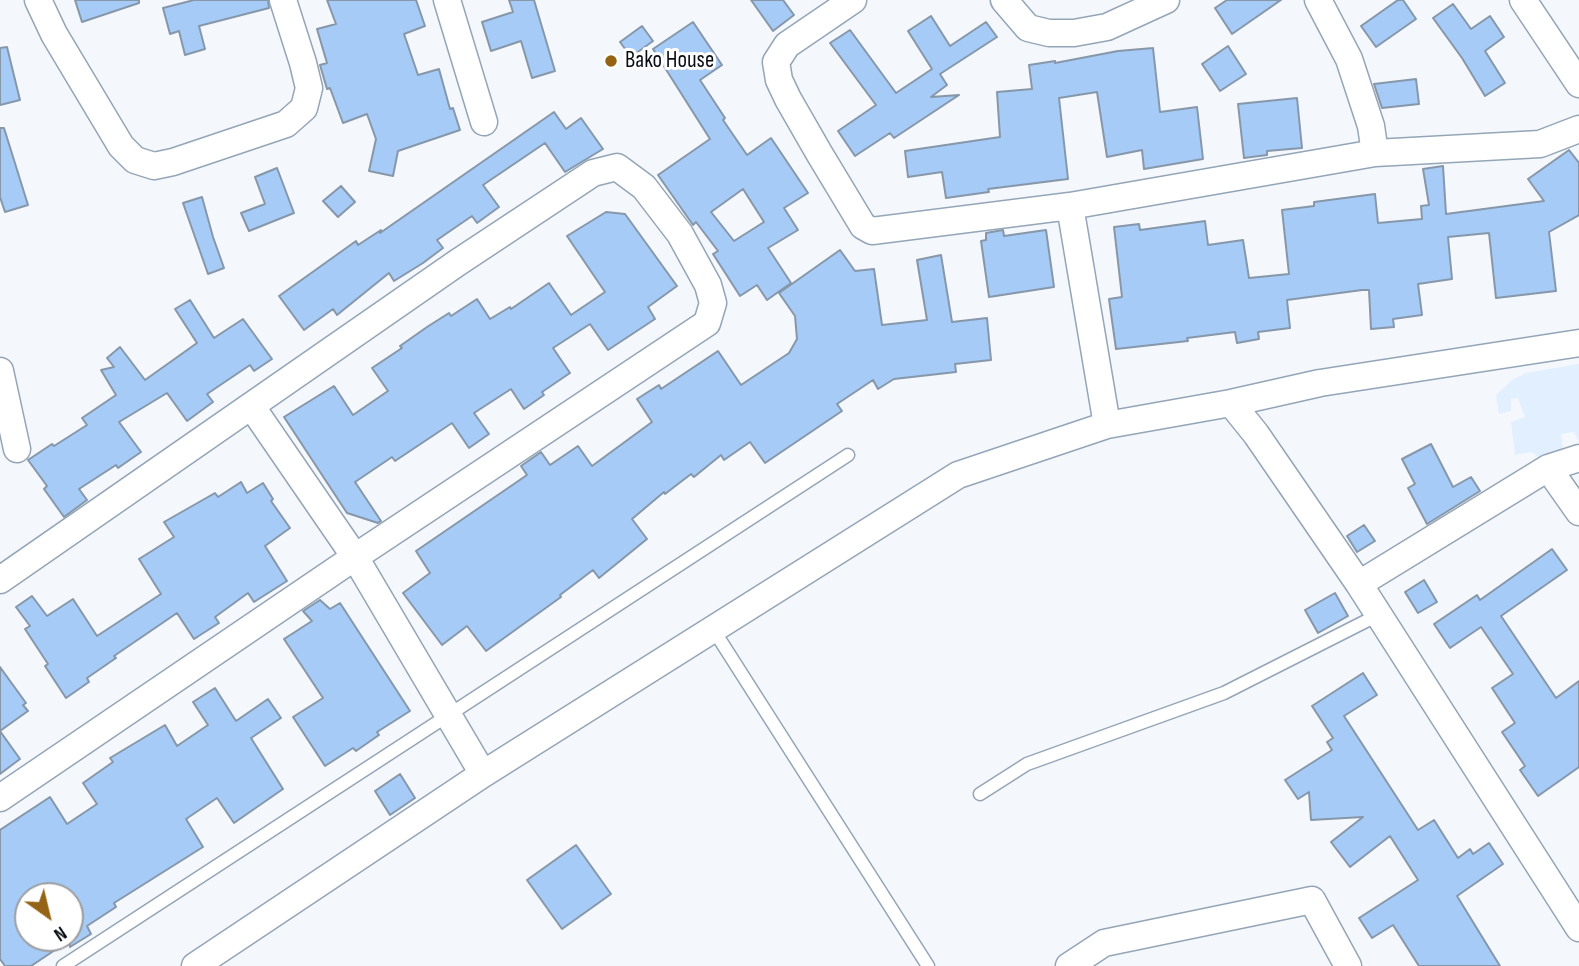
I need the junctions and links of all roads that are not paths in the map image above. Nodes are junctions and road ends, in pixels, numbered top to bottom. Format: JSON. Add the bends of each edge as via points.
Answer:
{"nodes":[{"id":1,"x":38,"y":0,"type":"edge"},
{"id":2,"x":283,"y":0,"type":"edge"},
{"id":3,"x":447,"y":0,"type":"edge"},
{"id":4,"x":853,"y":0,"type":"edge"},
{"id":5,"x":1004,"y":0,"type":"edge"},
{"id":6,"x":1166,"y":0,"type":"edge"},
{"id":7,"x":1318,"y":0,"type":"edge"},
{"id":8,"x":1523,"y":0,"type":"edge"},
{"id":9,"x":1579,"y":84,"type":"edge"},
{"id":10,"x":484,"y":122,"type":"dead end"},
{"id":11,"x":1579,"y":129,"type":"edge"},
{"id":12,"x":1375,"y":153,"type":"junction"},
{"id":13,"x":1070,"y":206,"type":"junction"},
{"id":14,"x":1579,"y":343,"type":"edge"},
{"id":15,"x":0,"y":371,"type":"edge"},
{"id":16,"x":1231,"y":403,"type":"junction"},
{"id":17,"x":253,"y":407,"type":"junction"},
{"id":18,"x":1107,"y":425,"type":"junction"},
{"id":19,"x":17,"y":449,"type":"dead end"},
{"id":20,"x":848,"y":454,"type":"dead end"},
{"id":21,"x":1579,"y":458,"type":"edge"},
{"id":22,"x":1548,"y":468,"type":"junction"},
{"id":23,"x":1579,"y":512,"type":"edge"},
{"id":24,"x":355,"y":557,"type":"junction"},
{"id":25,"x":0,"y":580,"type":"edge"},
{"id":26,"x":1359,"y":584,"type":"junction"},
{"id":27,"x":1378,"y":615,"type":"junction"},
{"id":28,"x":713,"y":629,"type":"junction"},
{"id":29,"x":449,"y":713,"type":"junction"},
{"id":30,"x":483,"y":774,"type":"junction"},
{"id":31,"x":981,"y":794,"type":"dead end"},
{"id":32,"x":0,"y":798,"type":"edge"},
{"id":33,"x":1579,"y":928,"type":"edge"},
{"id":34,"x":63,"y":966,"type":"edge"},
{"id":35,"x":195,"y":966,"type":"edge"},
{"id":36,"x":928,"y":966,"type":"edge"},
{"id":37,"x":1069,"y":966,"type":"edge"},
{"id":38,"x":1348,"y":966,"type":"edge"}],
"edges":[{"from":1,"to":2,"type":"street","via":[[121,146],[135,160],[154,166],[286,124],[304,107],[309,88]]},
{"from":3,"to":10,"type":"street"},
{"from":4,"to":13,"type":"street","via":[[787,45],[776,62],[788,99],[863,226],[872,231]]},
{"from":5,"to":6,"type":"street","via":[[1028,28],[1074,33],[1107,27]]},
{"from":7,"to":12,"type":"street","via":[[1349,59]]},
{"from":8,"to":9,"type":"street"},
{"from":11,"to":12,"type":"street","via":[[1540,144]]},
{"from":12,"to":13,"type":"street"},
{"from":13,"to":18,"type":"street"},
{"from":14,"to":16,"type":"street","via":[[1320,383]]},
{"from":15,"to":19,"type":"street"},
{"from":16,"to":18,"type":"street"},
{"from":16,"to":26,"type":"street"},
{"from":17,"to":24,"type":"street"},
{"from":17,"to":24,"type":"street","via":[[593,173],[617,167],[644,187],[680,234],[708,285],[713,303],[707,323]]},
{"from":17,"to":25,"type":"street"},
{"from":18,"to":28,"type":"street","via":[[958,475]]},
{"from":20,"to":29,"type":"lane"},
{"from":21,"to":22,"type":"street"},
{"from":22,"to":23,"type":"street"},
{"from":22,"to":26,"type":"street"},
{"from":24,"to":29,"type":"street"},
{"from":24,"to":32,"type":"street"},
{"from":26,"to":27,"type":"street"},
{"from":27,"to":31,"type":"lane","via":[[1224,693],[1027,764]]},
{"from":27,"to":33,"type":"street"},
{"from":28,"to":30,"type":"street"},
{"from":28,"to":36,"type":"lane"},
{"from":29,"to":30,"type":"street"},
{"from":29,"to":34,"type":"lane"},
{"from":30,"to":35,"type":"street"},
{"from":37,"to":38,"type":"street","via":[[1104,943],[1312,900]]}]}
